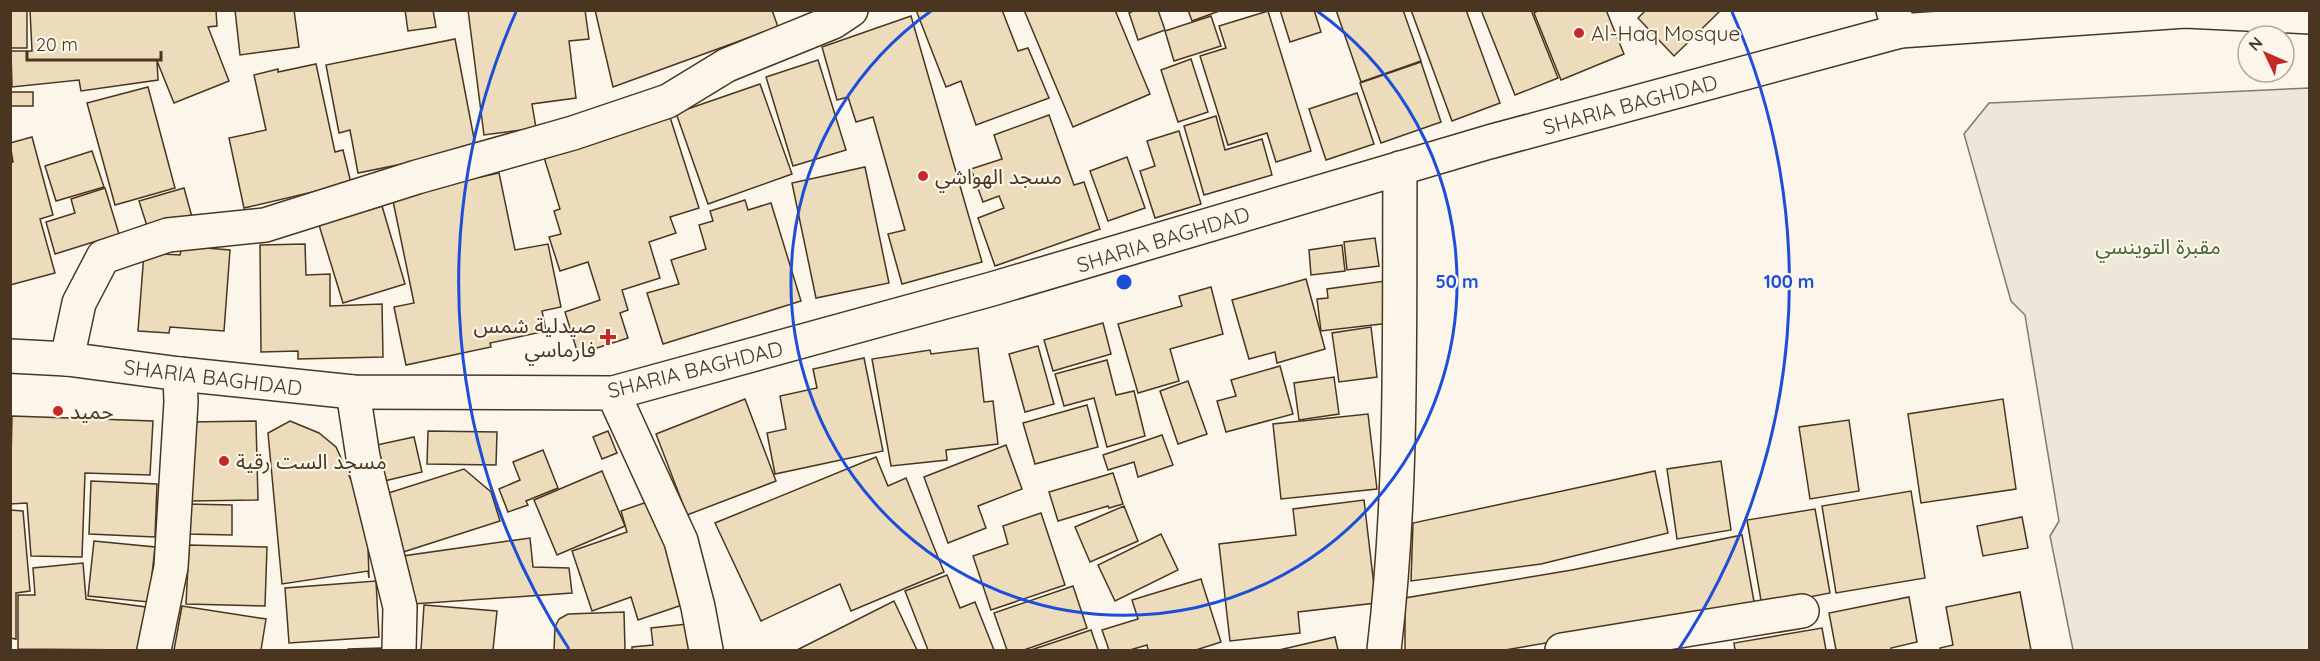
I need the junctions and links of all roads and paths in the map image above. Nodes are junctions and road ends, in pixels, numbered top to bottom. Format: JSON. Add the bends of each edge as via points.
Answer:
{"nodes":[{"id":1,"x":851,"y":10,"type":"edge"},
{"id":2,"x":2302,"y":15,"type":"edge"},
{"id":3,"x":1897,"y":21,"type":"edge"},
{"id":4,"x":1400,"y":168,"type":"junction"},
{"id":5,"x":10,"y":356,"type":"edge"},
{"id":6,"x":67,"y":359,"type":"junction"},
{"id":7,"x":180,"y":375,"type":"junction"},
{"id":8,"x":353,"y":393,"type":"junction"},
{"id":9,"x":613,"y":393,"type":"junction"},
{"id":10,"x":1802,"y":611,"type":"dead end"},
{"id":11,"x":154,"y":651,"type":"edge"},
{"id":12,"x":399,"y":651,"type":"edge"},
{"id":13,"x":706,"y":651,"type":"edge"},
{"id":14,"x":1384,"y":651,"type":"edge"},
{"id":15,"x":1562,"y":651,"type":"edge"}],
"edges":[{"from":1,"to":6,"type":"street","via":[[833,22],[727,65],[668,101],[573,133],[265,225],[168,235],[102,257],[79,303]]},
{"from":2,"to":3,"type":"street","name":"SHARIA BAGHDAD","via":[[2185,11]]},
{"from":3,"to":4,"type":"street","name":"SHARIA BAGHDAD"},
{"from":4,"to":9,"type":"street","name":"SHARIA BAGHDAD","via":[[992,289]]},
{"from":4,"to":14,"type":"street","via":[[1393,575]]},
{"from":5,"to":6,"type":"street","name":"SHARIA BAGHDAD"},
{"from":6,"to":7,"type":"street","name":"SHARIA BAGHDAD"},
{"from":7,"to":8,"type":"street","name":"SHARIA BAGHDAD"},
{"from":7,"to":11,"type":"street","via":[[171,567]]},
{"from":8,"to":9,"type":"street","name":"SHARIA BAGHDAD"},
{"from":8,"to":12,"type":"street","via":[[363,457],[400,607]]},
{"from":9,"to":13,"type":"street","via":[[681,541]]},
{"from":10,"to":15,"type":"street"}]}
